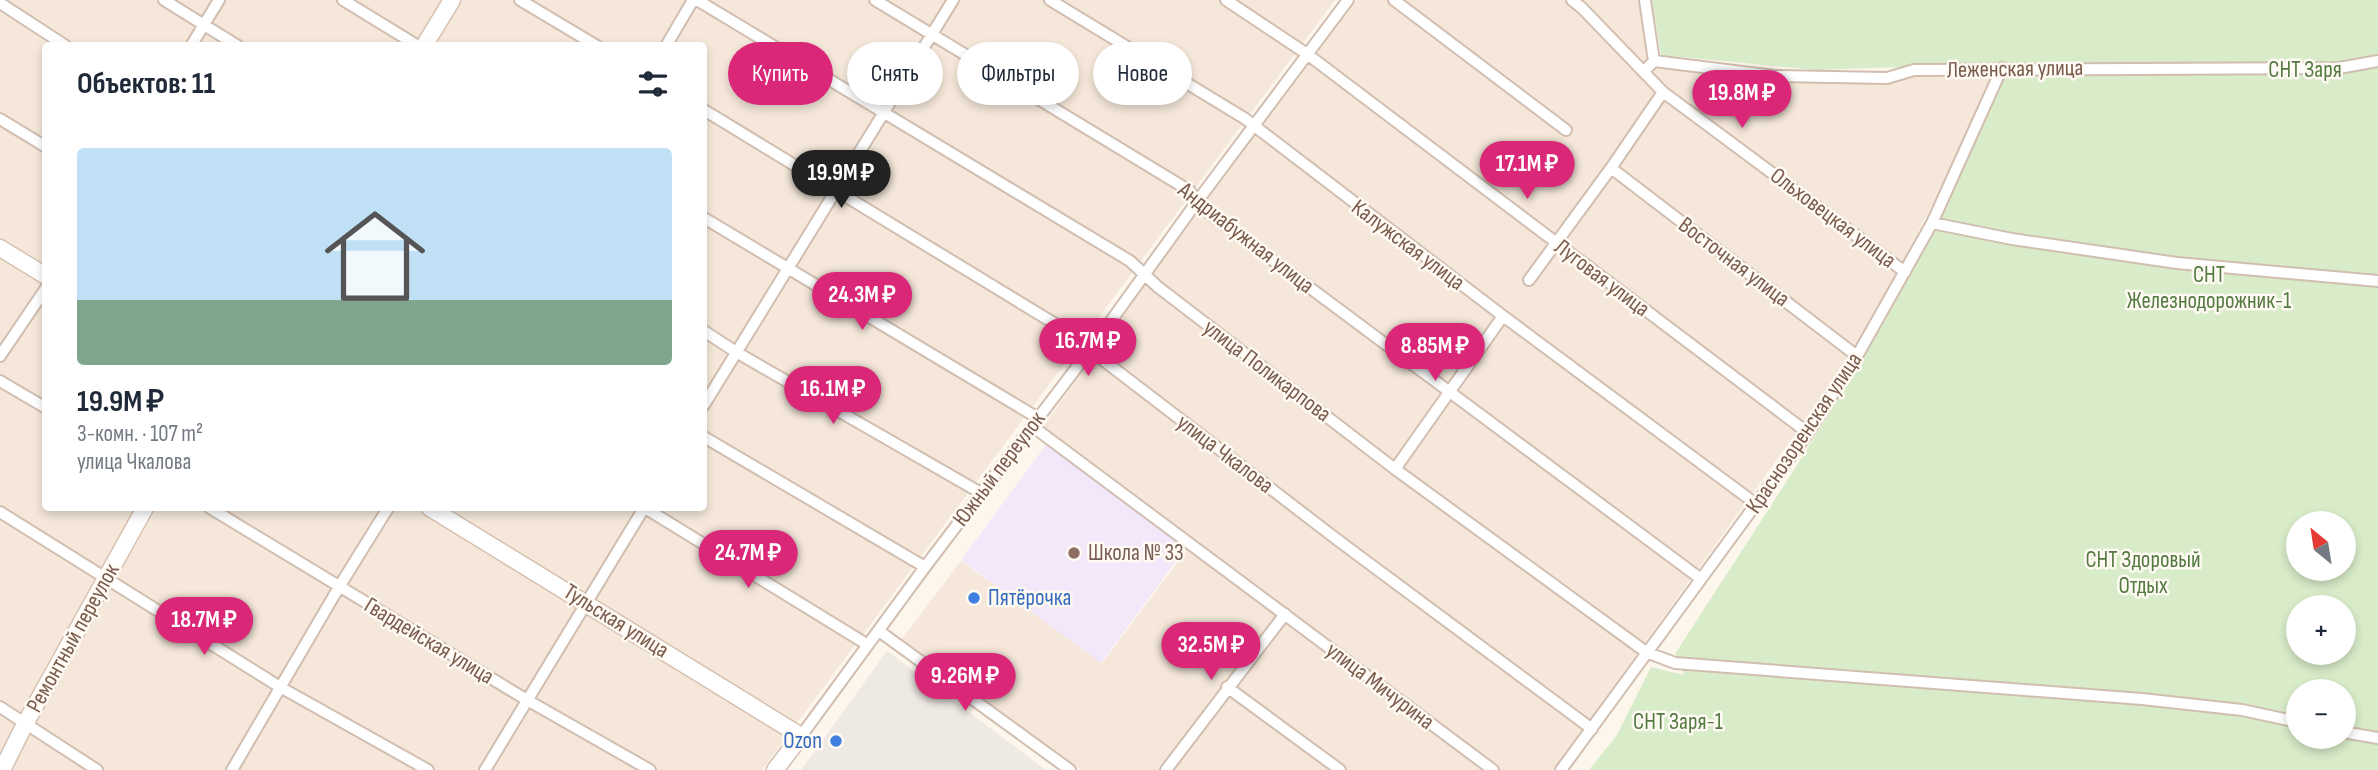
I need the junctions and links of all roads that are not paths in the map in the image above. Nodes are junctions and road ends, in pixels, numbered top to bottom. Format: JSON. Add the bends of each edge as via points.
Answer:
{"nodes":[{"id":1,"x":164,"y":0,"type":"edge"},
{"id":2,"x":219,"y":0,"type":"edge"},
{"id":3,"x":343,"y":0,"type":"edge"},
{"id":4,"x":452,"y":0,"type":"edge"},
{"id":5,"x":520,"y":0,"type":"edge"},
{"id":6,"x":695,"y":0,"type":"edge"},
{"id":7,"x":875,"y":0,"type":"edge"},
{"id":8,"x":953,"y":0,"type":"edge"},
{"id":9,"x":1050,"y":0,"type":"edge"},
{"id":10,"x":1226,"y":0,"type":"edge"},
{"id":11,"x":1348,"y":0,"type":"edge"},
{"id":12,"x":1394,"y":0,"type":"edge"},
{"id":13,"x":1572,"y":0,"type":"edge"},
{"id":14,"x":1645,"y":0,"type":"edge"},
{"id":15,"x":0,"y":3,"type":"edge"},
{"id":16,"x":204,"y":25,"type":"junction"},
{"id":17,"x":931,"y":35,"type":"junction"},
{"id":18,"x":60,"y":42,"type":"edge"},
{"id":19,"x":193,"y":42,"type":"edge"},
{"id":20,"x":232,"y":42,"type":"edge"},
{"id":21,"x":411,"y":42,"type":"edge"},
{"id":22,"x":426,"y":42,"type":"edge"},
{"id":23,"x":590,"y":42,"type":"edge"},
{"id":24,"x":669,"y":42,"type":"edge"},
{"id":25,"x":1307,"y":54,"type":"junction"},
{"id":26,"x":1654,"y":61,"type":"junction"},
{"id":27,"x":2378,"y":61,"type":"edge"},
{"id":28,"x":2002,"y":68,"type":"junction"},
{"id":29,"x":1644,"y":71,"type":"junction"},
{"id":30,"x":1663,"y":92,"type":"junction"},
{"id":31,"x":707,"y":112,"type":"edge"},
{"id":32,"x":882,"y":112,"type":"junction"},
{"id":33,"x":0,"y":119,"type":"edge"},
{"id":34,"x":1254,"y":125,"type":"junction"},
{"id":35,"x":1566,"y":130,"type":"dead end"},
{"id":36,"x":42,"y":145,"type":"edge"},
{"id":37,"x":1611,"y":168,"type":"junction"},
{"id":38,"x":834,"y":190,"type":"junction"},
{"id":39,"x":1196,"y":203,"type":"junction"},
{"id":40,"x":707,"y":220,"type":"edge"},
{"id":41,"x":1932,"y":223,"type":"junction"},
{"id":42,"x":1555,"y":242,"type":"junction"},
{"id":43,"x":0,"y":248,"type":"edge"},
{"id":44,"x":788,"y":269,"type":"junction"},
{"id":45,"x":1905,"y":272,"type":"junction"},
{"id":46,"x":42,"y":274,"type":"edge"},
{"id":47,"x":1145,"y":274,"type":"junction"},
{"id":48,"x":1529,"y":280,"type":"dead end"},
{"id":49,"x":2378,"y":281,"type":"edge"},
{"id":50,"x":42,"y":294,"type":"edge"},
{"id":51,"x":1503,"y":316,"type":"junction"},
{"id":52,"x":707,"y":333,"type":"edge"},
{"id":53,"x":1090,"y":350,"type":"junction"},
{"id":54,"x":736,"y":352,"type":"junction"},
{"id":55,"x":0,"y":356,"type":"edge"},
{"id":56,"x":1857,"y":356,"type":"junction"},
{"id":57,"x":0,"y":381,"type":"edge"},
{"id":58,"x":1448,"y":391,"type":"junction"},
{"id":59,"x":707,"y":400,"type":"edge"},
{"id":60,"x":42,"y":406,"type":"edge"},
{"id":61,"x":1035,"y":422,"type":"junction"},
{"id":62,"x":1808,"y":433,"type":"junction"},
{"id":63,"x":707,"y":439,"type":"edge"},
{"id":64,"x":1395,"y":469,"type":"junction"},
{"id":65,"x":981,"y":493,"type":"junction"},
{"id":66,"x":1756,"y":503,"type":"junction"},
{"id":67,"x":143,"y":511,"type":"edge"},
{"id":68,"x":215,"y":511,"type":"edge"},
{"id":69,"x":386,"y":511,"type":"edge"},
{"id":70,"x":435,"y":511,"type":"edge"},
{"id":71,"x":643,"y":511,"type":"edge"},
{"id":72,"x":650,"y":511,"type":"edge"},
{"id":73,"x":0,"y":512,"type":"edge"},
{"id":74,"x":925,"y":567,"type":"junction"},
{"id":75,"x":107,"y":578,"type":"junction"},
{"id":76,"x":1701,"y":579,"type":"junction"},
{"id":77,"x":339,"y":587,"type":"junction"},
{"id":78,"x":587,"y":602,"type":"junction"},
{"id":79,"x":1284,"y":614,"type":"junction"},
{"id":80,"x":879,"y":631,"type":"junction"},
{"id":81,"x":868,"y":645,"type":"junction"},
{"id":82,"x":1646,"y":652,"type":"junction"},
{"id":83,"x":280,"y":687,"type":"junction"},
{"id":84,"x":1227,"y":687,"type":"junction"},
{"id":85,"x":527,"y":700,"type":"junction"},
{"id":86,"x":0,"y":707,"type":"edge"},
{"id":87,"x":2286,"y":719,"type":"edge"},
{"id":88,"x":25,"y":724,"type":"junction"},
{"id":89,"x":1592,"y":729,"type":"junction"},
{"id":90,"x":2356,"y":734,"type":"edge"},
{"id":91,"x":801,"y":736,"type":"junction"},
{"id":92,"x":2378,"y":738,"type":"edge"},
{"id":93,"x":2,"y":770,"type":"edge"},
{"id":94,"x":97,"y":770,"type":"edge"},
{"id":95,"x":232,"y":770,"type":"edge"},
{"id":96,"x":428,"y":770,"type":"edge"},
{"id":97,"x":485,"y":770,"type":"edge"},
{"id":98,"x":650,"y":770,"type":"edge"},
{"id":99,"x":775,"y":770,"type":"edge"},
{"id":100,"x":1070,"y":770,"type":"edge"},
{"id":101,"x":1166,"y":770,"type":"edge"},
{"id":102,"x":1340,"y":770,"type":"edge"},
{"id":103,"x":1493,"y":770,"type":"edge"},
{"id":104,"x":1561,"y":770,"type":"edge"}],
"edges":[{"from":1,"to":16,"type":"street"},
{"from":2,"to":16,"type":"street"},
{"from":3,"to":21,"type":"street"},
{"from":4,"to":22,"type":"main road"},
{"from":5,"to":23,"type":"street"},
{"from":6,"to":24,"type":"street"},
{"from":6,"to":32,"type":"street","name":"улица Поликарпова"},
{"from":7,"to":17,"type":"street","name":"Андриабужная улица"},
{"from":8,"to":17,"type":"street"},
{"from":9,"to":34,"type":"street","name":"Калужская улица"},
{"from":10,"to":25,"type":"street","name":"Луговая улица"},
{"from":11,"to":25,"type":"street","name":"Южный переулок"},
{"from":12,"to":35,"type":"street"},
{"from":13,"to":29,"type":"street","name":"Ольховецкая улица"},
{"from":14,"to":26,"type":"street"},
{"from":15,"to":18,"type":"street"},
{"from":16,"to":19,"type":"street"},
{"from":16,"to":20,"type":"street"},
{"from":17,"to":32,"type":"street"},
{"from":17,"to":39,"type":"street","name":"Андриабужная улица","via":[[1190,191]]},
{"from":25,"to":34,"type":"street","name":"Южный переулок"},
{"from":25,"to":42,"type":"street","name":"Луговая улица"},
{"from":26,"to":28,"type":"street","name":"Леженская улица","via":[[1775,76],[1887,78],[1913,70]]},
{"from":26,"to":29,"type":"street"},
{"from":27,"to":28,"type":"street","name":"Леженская улица","via":[[2339,68]]},
{"from":28,"to":41,"type":"street","name":"Краснозоренская улица"},
{"from":29,"to":30,"type":"street","name":"Ольховецкая улица"},
{"from":30,"to":37,"type":"street"},
{"from":30,"to":45,"type":"street","name":"Ольховецкая улица"},
{"from":31,"to":38,"type":"street","name":"улица Чкалова"},
{"from":32,"to":38,"type":"street"},
{"from":32,"to":47,"type":"street","name":"улица Поликарпова"},
{"from":33,"to":36,"type":"street"},
{"from":34,"to":39,"type":"street","name":"Южный переулок"},
{"from":34,"to":51,"type":"street","name":"Калужская улица"},
{"from":37,"to":42,"type":"street"},
{"from":37,"to":56,"type":"street","name":"Восточная улица"},
{"from":38,"to":44,"type":"street"},
{"from":38,"to":53,"type":"street","name":"улица Чкалова","via":[[1080,339]]},
{"from":39,"to":47,"type":"street","name":"Южный переулок"},
{"from":39,"to":58,"type":"street","name":"Андриабужная улица"},
{"from":40,"to":44,"type":"street","name":"улица Мичурина"},
{"from":41,"to":45,"type":"street","name":"Краснозоренская улица"},
{"from":41,"to":49,"type":"street","via":[[2177,263]]},
{"from":42,"to":48,"type":"street"},
{"from":42,"to":62,"type":"street","name":"Луговая улица"},
{"from":43,"to":46,"type":"main road"},
{"from":44,"to":54,"type":"street"},
{"from":44,"to":61,"type":"street","name":"улица Мичурина"},
{"from":45,"to":56,"type":"street","name":"Краснозоренская улица"},
{"from":47,"to":53,"type":"street","name":"Южный переулок"},
{"from":47,"to":64,"type":"street","name":"улица Поликарпова"},
{"from":50,"to":55,"type":"street"},
{"from":51,"to":58,"type":"street"},
{"from":51,"to":66,"type":"street","name":"Калужская улица"},
{"from":52,"to":54,"type":"street"},
{"from":53,"to":61,"type":"street","name":"Южный переулок"},
{"from":53,"to":89,"type":"street","name":"улица Чкалова"},
{"from":54,"to":59,"type":"street"},
{"from":54,"to":65,"type":"street"},
{"from":56,"to":62,"type":"street","name":"Краснозоренская улица"},
{"from":57,"to":60,"type":"street"},
{"from":58,"to":64,"type":"street"},
{"from":58,"to":76,"type":"street","name":"Андриабужная улица"},
{"from":61,"to":65,"type":"street","name":"Южный переулок"},
{"from":61,"to":79,"type":"street","name":"улица Мичурина"},
{"from":62,"to":66,"type":"street","name":"Краснозоренская улица"},
{"from":63,"to":74,"type":"street"},
{"from":64,"to":82,"type":"street","name":"улица Поликарпова"},
{"from":65,"to":74,"type":"street","name":"Южный переулок"},
{"from":66,"to":76,"type":"street","name":"Краснозоренская улица"},
{"from":67,"to":75,"type":"main road","name":"Ремонтный переулок"},
{"from":68,"to":77,"type":"street","name":"Гвардейская улица"},
{"from":69,"to":77,"type":"street"},
{"from":70,"to":78,"type":"main road","name":"Тульская улица"},
{"from":71,"to":78,"type":"street"},
{"from":72,"to":81,"type":"street"},
{"from":73,"to":75,"type":"street"},
{"from":74,"to":80,"type":"street","name":"Южный переулок"},
{"from":75,"to":83,"type":"street"},
{"from":75,"to":88,"type":"main road","name":"Ремонтный переулок"},
{"from":76,"to":82,"type":"street","name":"Краснозоренская улица"},
{"from":77,"to":83,"type":"street"},
{"from":77,"to":85,"type":"street","name":"Гвардейская улица"},
{"from":78,"to":85,"type":"street"},
{"from":78,"to":91,"type":"main road","name":"Тульская улица"},
{"from":79,"to":84,"type":"street"},
{"from":79,"to":103,"type":"street","name":"улица Мичурина"},
{"from":80,"to":81,"type":"street","name":"Южный переулок"},
{"from":80,"to":100,"type":"street"},
{"from":81,"to":91,"type":"street","name":"Южный переулок"},
{"from":82,"to":87,"type":"street","name":"улица Поликарпова","via":[[1675,663],[2142,699]]},
{"from":82,"to":89,"type":"street","name":"Краснозоренская улица"},
{"from":83,"to":95,"type":"street"},
{"from":83,"to":96,"type":"street"},
{"from":84,"to":101,"type":"street"},
{"from":84,"to":102,"type":"street"},
{"from":85,"to":97,"type":"street"},
{"from":85,"to":98,"type":"street","name":"Гвардейская улица"},
{"from":86,"to":88,"type":"street"},
{"from":88,"to":93,"type":"main road","name":"Ремонтный переулок"},
{"from":88,"to":94,"type":"street"},
{"from":89,"to":104,"type":"street","name":"Краснозоренская улица"},
{"from":90,"to":92,"type":"street"},
{"from":91,"to":99,"type":"main road","name":"Южный переулок"}]}
